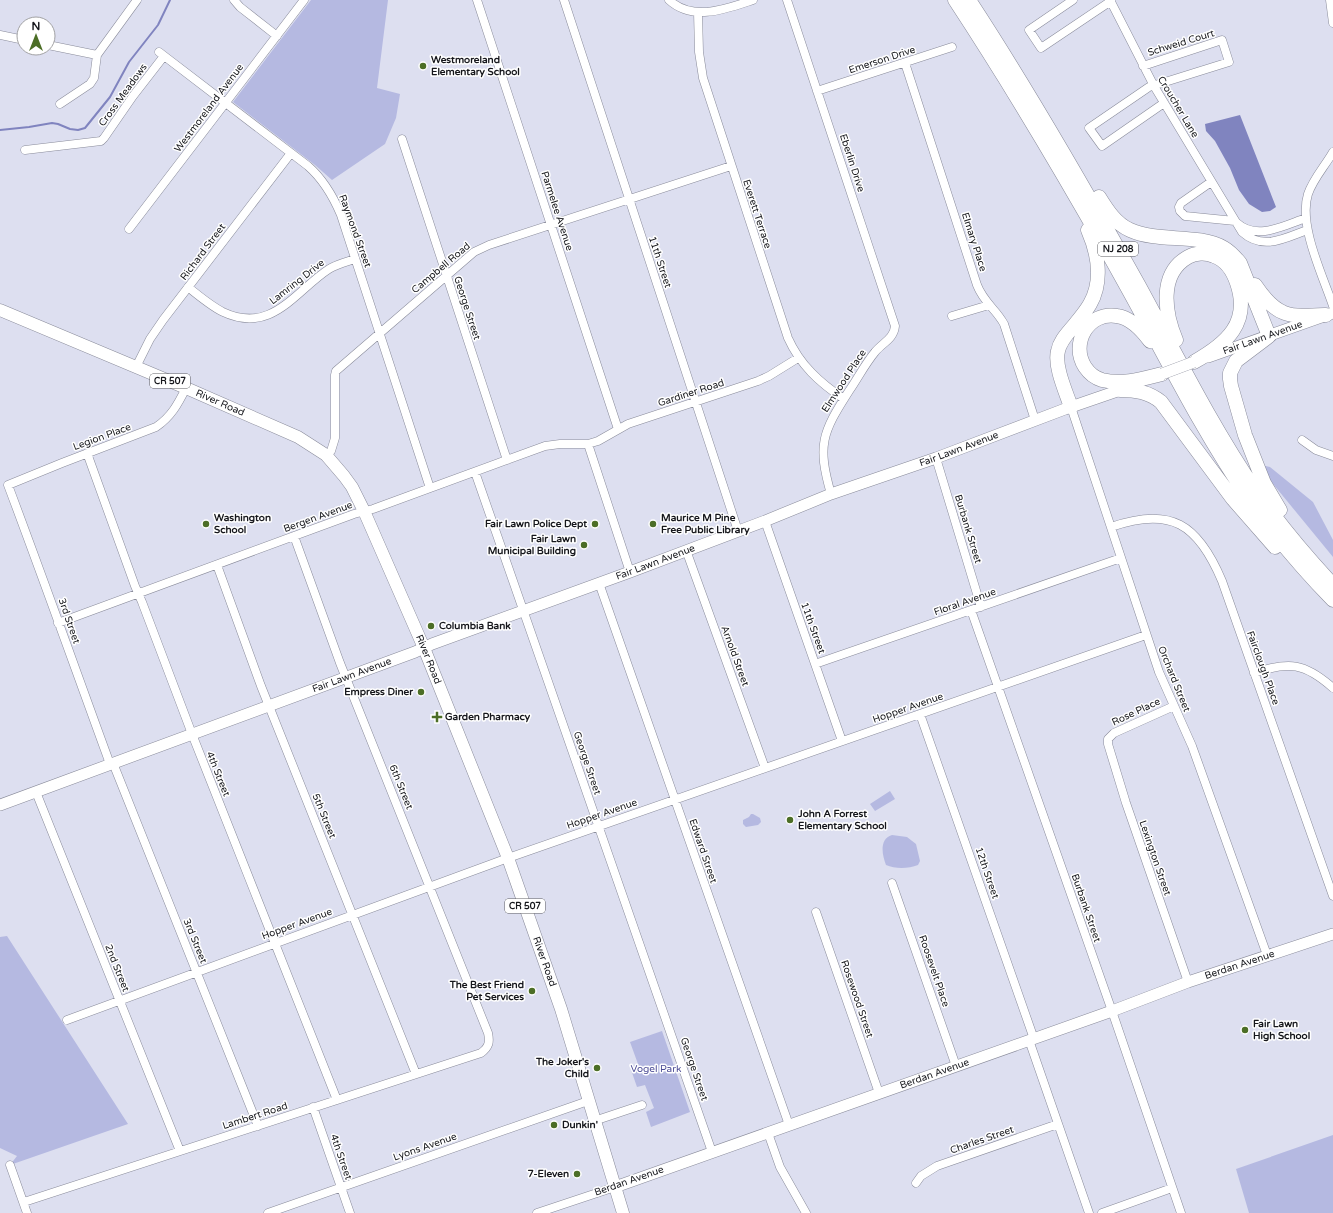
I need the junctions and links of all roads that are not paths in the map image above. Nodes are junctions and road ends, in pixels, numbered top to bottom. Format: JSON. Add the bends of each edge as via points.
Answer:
{"nodes":[{"id":1,"x":137,"y":0,"type":"edge"},
{"id":2,"x":234,"y":0,"type":"edge"},
{"id":3,"x":304,"y":0,"type":"edge"},
{"id":4,"x":477,"y":0,"type":"edge"},
{"id":5,"x":564,"y":0,"type":"edge"},
{"id":6,"x":669,"y":0,"type":"edge"},
{"id":7,"x":753,"y":0,"type":"edge"},
{"id":8,"x":788,"y":0,"type":"edge"},
{"id":9,"x":955,"y":0,"type":"edge"},
{"id":10,"x":969,"y":0,"type":"edge"},
{"id":11,"x":1073,"y":0,"type":"edge"},
{"id":12,"x":1330,"y":0,"type":"edge"},
{"id":13,"x":1110,"y":1,"type":"edge"},
{"id":14,"x":698,"y":12,"type":"junction"},
{"id":15,"x":1333,"y":23,"type":"edge"},
{"id":16,"x":0,"y":35,"type":"edge"},
{"id":17,"x":277,"y":36,"type":"junction"},
{"id":18,"x":16,"y":38,"type":"edge"},
{"id":19,"x":56,"y":47,"type":"edge"},
{"id":20,"x":952,"y":47,"type":"dead end"},
{"id":21,"x":161,"y":54,"type":"joint"},
{"id":22,"x":97,"y":55,"type":"junction"},
{"id":23,"x":905,"y":62,"type":"junction"},
{"id":24,"x":1143,"y":66,"type":"junction"},
{"id":25,"x":1154,"y":86,"type":"junction"},
{"id":26,"x":817,"y":91,"type":"junction"},
{"id":27,"x":1031,"y":97,"type":"junction"},
{"id":28,"x":225,"y":103,"type":"junction"},
{"id":29,"x":1164,"y":103,"type":"junction"},
{"id":30,"x":60,"y":104,"type":"dead end"},
{"id":31,"x":402,"y":139,"type":"dead end"},
{"id":32,"x":25,"y":150,"type":"dead end"},
{"id":33,"x":1333,"y":152,"type":"edge"},
{"id":34,"x":291,"y":153,"type":"junction"},
{"id":35,"x":1056,"y":161,"type":"junction"},
{"id":36,"x":731,"y":166,"type":"junction"},
{"id":37,"x":1211,"y":182,"type":"junction"},
{"id":38,"x":629,"y":199,"type":"junction"},
{"id":39,"x":1306,"y":218,"type":"junction"},
{"id":40,"x":1235,"y":221,"type":"junction"},
{"id":41,"x":551,"y":225,"type":"junction"},
{"id":42,"x":129,"y":229,"type":"dead end"},
{"id":43,"x":1308,"y":230,"type":"junction"},
{"id":44,"x":355,"y":259,"type":"junction"},
{"id":45,"x":1240,"y":263,"type":"junction"},
{"id":46,"x":446,"y":276,"type":"junction"},
{"id":47,"x":188,"y":287,"type":"junction"},
{"id":48,"x":989,"y":305,"type":"junction"},
{"id":49,"x":0,"y":310,"type":"edge"},
{"id":50,"x":1331,"y":311,"type":"edge"},
{"id":51,"x":952,"y":316,"type":"dead end"},
{"id":52,"x":894,"y":332,"type":"joint"},
{"id":53,"x":379,"y":333,"type":"junction"},
{"id":54,"x":1269,"y":336,"type":"junction"},
{"id":55,"x":798,"y":358,"type":"junction"},
{"id":56,"x":1194,"y":362,"type":"junction"},
{"id":57,"x":136,"y":367,"type":"junction"},
{"id":58,"x":1162,"y":374,"type":"junction"},
{"id":59,"x":186,"y":388,"type":"junction"},
{"id":60,"x":1120,"y":390,"type":"junction"},
{"id":61,"x":844,"y":399,"type":"junction"},
{"id":62,"x":696,"y":402,"type":"junction"},
{"id":63,"x":1198,"y":405,"type":"junction"},
{"id":64,"x":1071,"y":407,"type":"junction"},
{"id":65,"x":1035,"y":420,"type":"junction"},
{"id":66,"x":618,"y":429,"type":"junction"},
{"id":67,"x":1302,"y":440,"type":"dead end"},
{"id":68,"x":588,"y":444,"type":"junction"},
{"id":69,"x":87,"y":453,"type":"junction"},
{"id":70,"x":326,"y":455,"type":"junction"},
{"id":71,"x":1333,"y":456,"type":"edge"},
{"id":72,"x":936,"y":458,"type":"junction"},
{"id":73,"x":507,"y":460,"type":"junction"},
{"id":74,"x":475,"y":472,"type":"junction"},
{"id":75,"x":8,"y":485,"type":"joint"},
{"id":76,"x":430,"y":488,"type":"junction"},
{"id":77,"x":831,"y":494,"type":"junction"},
{"id":78,"x":364,"y":511,"type":"junction"},
{"id":79,"x":764,"y":521,"type":"junction"},
{"id":80,"x":1111,"y":527,"type":"junction"},
{"id":81,"x":738,"y":531,"type":"junction"},
{"id":82,"x":294,"y":536,"type":"junction"},
{"id":83,"x":686,"y":550,"type":"junction"},
{"id":84,"x":1121,"y":558,"type":"junction"},
{"id":85,"x":217,"y":565,"type":"junction"},
{"id":86,"x":630,"y":572,"type":"junction"},
{"id":87,"x":599,"y":583,"type":"junction"},
{"id":88,"x":1333,"y":584,"type":"edge"},
{"id":89,"x":139,"y":594,"type":"junction"},
{"id":90,"x":1333,"y":600,"type":"edge"},
{"id":91,"x":981,"y":607,"type":"junction"},
{"id":92,"x":523,"y":610,"type":"junction"},
{"id":93,"x":971,"y":610,"type":"junction"},
{"id":94,"x":58,"y":623,"type":"junction"},
{"id":95,"x":1146,"y":635,"type":"junction"},
{"id":96,"x":424,"y":648,"type":"junction"},
{"id":97,"x":815,"y":664,"type":"junction"},
{"id":98,"x":1254,"y":673,"type":"junction"},
{"id":99,"x":346,"y":677,"type":"junction"},
{"id":100,"x":998,"y":687,"type":"junction"},
{"id":101,"x":1333,"y":688,"type":"edge"},
{"id":102,"x":269,"y":706,"type":"junction"},
{"id":103,"x":1174,"y":706,"type":"junction"},
{"id":104,"x":920,"y":714,"type":"junction"},
{"id":105,"x":192,"y":734,"type":"junction"},
{"id":106,"x":1108,"y":739,"type":"joint"},
{"id":107,"x":842,"y":741,"type":"junction"},
{"id":108,"x":112,"y":764,"type":"junction"},
{"id":109,"x":765,"y":768,"type":"junction"},
{"id":110,"x":36,"y":792,"type":"junction"},
{"id":111,"x":675,"y":800,"type":"junction"},
{"id":112,"x":0,"y":805,"type":"edge"},
{"id":113,"x":598,"y":826,"type":"junction"},
{"id":114,"x":508,"y":858,"type":"junction"},
{"id":115,"x":892,"y":883,"type":"dead end"},
{"id":116,"x":430,"y":886,"type":"junction"},
{"id":117,"x":1333,"y":896,"type":"edge"},
{"id":118,"x":816,"y":912,"type":"dead end"},
{"id":119,"x":352,"y":915,"type":"junction"},
{"id":120,"x":1333,"y":934,"type":"edge"},
{"id":121,"x":275,"y":943,"type":"junction"},
{"id":122,"x":1267,"y":955,"type":"junction"},
{"id":123,"x":197,"y":972,"type":"junction"},
{"id":124,"x":1188,"y":982,"type":"junction"},
{"id":125,"x":120,"y":1000,"type":"junction"},
{"id":126,"x":1112,"y":1011,"type":"junction"},
{"id":127,"x":68,"y":1020,"type":"dead end"},
{"id":128,"x":1032,"y":1039,"type":"junction"},
{"id":129,"x":489,"y":1044,"type":"joint"},
{"id":130,"x":956,"y":1066,"type":"junction"},
{"id":131,"x":416,"y":1074,"type":"junction"},
{"id":132,"x":879,"y":1093,"type":"junction"},
{"id":133,"x":337,"y":1100,"type":"junction"},
{"id":134,"x":588,"y":1100,"type":"junction"},
{"id":135,"x":642,"y":1105,"type":"dead end"},
{"id":136,"x":313,"y":1108,"type":"junction"},
{"id":137,"x":594,"y":1121,"type":"junction"},
{"id":138,"x":1058,"y":1124,"type":"junction"},
{"id":139,"x":789,"y":1125,"type":"junction"},
{"id":140,"x":258,"y":1126,"type":"junction"},
{"id":141,"x":768,"y":1132,"type":"junction"},
{"id":142,"x":180,"y":1151,"type":"junction"},
{"id":143,"x":712,"y":1152,"type":"junction"},
{"id":144,"x":10,"y":1165,"type":"dead end"},
{"id":145,"x":916,"y":1183,"type":"dead end"},
{"id":146,"x":341,"y":1187,"type":"junction"},
{"id":147,"x":615,"y":1187,"type":"junction"},
{"id":148,"x":1172,"y":1188,"type":"junction"},
{"id":149,"x":24,"y":1202,"type":"junction"},
{"id":150,"x":27,"y":1213,"type":"edge"},
{"id":151,"x":268,"y":1213,"type":"edge"},
{"id":152,"x":350,"y":1213,"type":"edge"},
{"id":153,"x":537,"y":1213,"type":"edge"},
{"id":154,"x":623,"y":1213,"type":"edge"},
{"id":155,"x":806,"y":1213,"type":"edge"},
{"id":156,"x":1089,"y":1213,"type":"edge"},
{"id":157,"x":1102,"y":1213,"type":"edge"},
{"id":158,"x":1181,"y":1213,"type":"edge"}],
"edges":[{"from":1,"to":22,"type":"street"},
{"from":2,"to":17,"type":"street"},
{"from":3,"to":17,"type":"street","name":"Westmoreland Avenue"},
{"from":4,"to":41,"type":"street","name":"Parmelee Avenue"},
{"from":5,"to":38,"type":"street","name":"11th Street"},
{"from":6,"to":14,"type":"street","via":[[682,9]]},
{"from":7,"to":14,"type":"street","via":[[720,10]]},
{"from":8,"to":26,"type":"street","name":"Eberlin Drive"},
{"from":9,"to":35,"type":"highway","number":"NJ 208"},
{"from":10,"to":27,"type":"highway","number":"NJ 208"},
{"from":11,"to":13,"type":"street","via":[[1029,30],[1042,48]]},
{"from":12,"to":15,"type":"street"},
{"from":13,"to":24,"type":"street","name":"Croucher Lane"},
{"from":14,"to":36,"type":"street","name":"Everett Terrace","via":[[698,52],[703,78]]},
{"from":16,"to":18,"type":"street"},
{"from":17,"to":28,"type":"street","name":"Westmoreland Avenue"},
{"from":19,"to":22,"type":"street"},
{"from":20,"to":23,"type":"street","name":"Emerson Drive"},
{"from":21,"to":28,"type":"street","name":"Raymond Street"},
{"from":21,"to":32,"type":"street","name":"Cross Meadows","via":[[101,141]]},
{"from":22,"to":30,"type":"street","via":[[94,78],[90,84]]},
{"from":23,"to":26,"type":"street","name":"Emerson Drive"},
{"from":23,"to":48,"type":"street","name":"Elmary Place","via":[[977,285]]},
{"from":24,"to":25,"type":"street","name":"Croucher Lane"},
{"from":24,"to":25,"type":"street","name":"Schweid Court","via":[[1222,40],[1228,62]]},
{"from":25,"to":29,"type":"street","name":"Croucher Lane"},
{"from":25,"to":29,"type":"street","via":[[1145,89],[1089,128],[1102,146]]},
{"from":26,"to":52,"type":"street","name":"Eberlin Drive","via":[[895,326]]},
{"from":27,"to":45,"type":"highway","via":[[1110,213],[1123,226],[1149,235],[1217,245],[1234,255]]},
{"from":27,"to":63,"type":"highway","number":"NJ 208","via":[[1086,192]]},
{"from":28,"to":34,"type":"street","name":"Raymond Street"},
{"from":28,"to":42,"type":"street","name":"Westmoreland Avenue"},
{"from":29,"to":37,"type":"street","name":"Croucher Lane"},
{"from":31,"to":46,"type":"street","name":"George Street"},
{"from":33,"to":39,"type":"street","via":[[1311,187],[1306,202]]},
{"from":34,"to":44,"type":"street","name":"Raymond Street","via":[[316,172],[328,187],[341,215]]},
{"from":34,"to":47,"type":"street","name":"Richard Street"},
{"from":35,"to":63,"type":"highway","number":"NJ 208"},
{"from":35,"to":64,"type":"highway","via":[[1090,235],[1098,265],[1096,289],[1090,304],[1064,337],[1058,351],[1058,368]]},
{"from":36,"to":38,"type":"street","name":"Campbell Road"},
{"from":36,"to":55,"type":"street","name":"Everett Terrace","via":[[784,328]]},
{"from":37,"to":40,"type":"street","name":"Croucher Lane"},
{"from":37,"to":40,"type":"street","via":[[1181,204],[1180,211],[1185,216]]},
{"from":38,"to":41,"type":"street","name":"Campbell Road"},
{"from":38,"to":62,"type":"street","name":"11th Street"},
{"from":39,"to":40,"type":"street","via":[[1274,229],[1259,231],[1245,228]]},
{"from":39,"to":43,"type":"street"},
{"from":40,"to":43,"type":"street","name":"Croucher Lane","via":[[1247,237],[1260,242],[1275,241]]},
{"from":41,"to":46,"type":"street","name":"Campbell Road","via":[[481,248]]},
{"from":41,"to":66,"type":"street","name":"Parmelee Avenue"},
{"from":43,"to":50,"type":"street"},
{"from":44,"to":47,"type":"street","name":"Lamring Drive","via":[[330,268],[278,311],[261,317],[231,316],[212,306]]},
{"from":44,"to":53,"type":"street","name":"Raymond Street"},
{"from":45,"to":50,"type":"highway","via":[[1262,296],[1284,314],[1293,316]]},
{"from":45,"to":54,"type":"highway"},
{"from":46,"to":53,"type":"street","name":"Campbell Road"},
{"from":46,"to":73,"type":"street","name":"George Street"},
{"from":47,"to":57,"type":"street","name":"Richard Street","via":[[156,330]]},
{"from":48,"to":51,"type":"street"},
{"from":48,"to":65,"type":"street","name":"Elmary Place","via":[[1004,324]]},
{"from":49,"to":57,"type":"main road","name":"River Road","number":"CR 507"},
{"from":50,"to":54,"type":"main road","name":"Fair Lawn Avenue"},
{"from":52,"to":61,"type":"street","name":"Elmwood Place","via":[[876,351]]},
{"from":53,"to":70,"type":"street","name":"Campbell Road","via":[[336,371],[335,438],[331,451]]},
{"from":53,"to":76,"type":"street","name":"Raymond Street"},
{"from":54,"to":56,"type":"main road","name":"Fair Lawn Avenue"},
{"from":54,"to":88,"type":"highway","via":[[1235,361],[1230,373],[1231,386],[1264,483]]},
{"from":55,"to":61,"type":"street","name":"Everett Terrace","via":[[813,375]]},
{"from":55,"to":62,"type":"street","name":"Gardiner Road","via":[[758,381]]},
{"from":56,"to":58,"type":"main road","name":"Fair Lawn Avenue","bridge":true},
{"from":56,"to":63,"type":"highway","via":[[1210,354],[1226,341],[1237,324],[1241,305],[1239,287],[1231,270],[1220,259],[1205,253],[1190,256],[1178,265],[1169,280],[1166,302],[1168,319]]},
{"from":57,"to":59,"type":"main road","name":"River Road","number":"CR 507"},
{"from":58,"to":60,"type":"main road","name":"Fair Lawn Avenue"},
{"from":58,"to":63,"type":"highway","via":[[1120,382],[1093,376],[1080,356],[1083,334],[1093,321],[1105,316],[1118,316],[1133,323],[1143,331]]},
{"from":59,"to":69,"type":"street","name":"Legion Place","via":[[170,416],[156,427]]},
{"from":59,"to":70,"type":"main road","name":"River Road","number":"CR 507","via":[[298,437]]},
{"from":60,"to":64,"type":"main road","name":"Fair Lawn Avenue"},
{"from":60,"to":90,"type":"highway","via":[[1135,390],[1148,394],[1160,402],[1246,515],[1292,564]]},
{"from":61,"to":77,"type":"street","name":"Elmwood Place","via":[[827,427],[823,447],[824,469]]},
{"from":62,"to":66,"type":"street","name":"Gardiner Road"},
{"from":62,"to":81,"type":"street","name":"11th Street"},
{"from":63,"to":88,"type":"highway","number":"NJ 208","via":[[1256,491],[1287,532]]},
{"from":63,"to":90,"type":"highway","number":"NJ 208","via":[[1233,476],[1296,559]]},
{"from":64,"to":65,"type":"main road","name":"Fair Lawn Avenue"},
{"from":64,"to":80,"type":"street","name":"Orchard Street"},
{"from":65,"to":72,"type":"main road","name":"Fair Lawn Avenue"},
{"from":66,"to":68,"type":"street","name":"Gardiner Road"},
{"from":67,"to":71,"type":"street","via":[[1316,450]]},
{"from":68,"to":73,"type":"street","name":"Bergen Avenue","via":[[552,444]]},
{"from":68,"to":86,"type":"street"},
{"from":69,"to":75,"type":"street","name":"Legion Place"},
{"from":69,"to":89,"type":"street","name":"4th Street"},
{"from":70,"to":78,"type":"main road","name":"River Road","number":"CR 507","via":[[348,481]]},
{"from":72,"to":77,"type":"main road","name":"Fair Lawn Avenue"},
{"from":72,"to":91,"type":"street","name":"Burbank Street"},
{"from":73,"to":74,"type":"street","name":"Bergen Avenue"},
{"from":74,"to":76,"type":"street","name":"Bergen Avenue"},
{"from":74,"to":92,"type":"street","name":"George Street"},
{"from":75,"to":94,"type":"street","name":"3rd Street","via":[[50,595]]},
{"from":76,"to":78,"type":"street","name":"Bergen Avenue"},
{"from":77,"to":79,"type":"main road","name":"Fair Lawn Avenue"},
{"from":78,"to":82,"type":"street","name":"Bergen Avenue"},
{"from":78,"to":96,"type":"main road","name":"River Road","number":"CR 507"},
{"from":79,"to":81,"type":"main road","name":"Fair Lawn Avenue"},
{"from":79,"to":97,"type":"street","name":"11th Street"},
{"from":80,"to":84,"type":"street","name":"Orchard Street"},
{"from":80,"to":98,"type":"street","name":"Fairclough Place","via":[[1137,519],[1157,518],[1176,523],[1192,534],[1206,550],[1217,571]]},
{"from":81,"to":83,"type":"main road","name":"Fair Lawn Avenue"},
{"from":82,"to":85,"type":"street","name":"Bergen Avenue"},
{"from":82,"to":99,"type":"street","name":"6th Street"},
{"from":83,"to":86,"type":"main road","name":"Fair Lawn Avenue"},
{"from":83,"to":109,"type":"street","name":"Arnold Street"},
{"from":84,"to":91,"type":"street","name":"Floral Avenue"},
{"from":84,"to":95,"type":"street","name":"Orchard Street"},
{"from":85,"to":89,"type":"street","name":"Bergen Avenue"},
{"from":85,"to":102,"type":"street","name":"5th Street"},
{"from":86,"to":87,"type":"main road","name":"Fair Lawn Avenue"},
{"from":87,"to":92,"type":"main road","name":"Fair Lawn Avenue"},
{"from":87,"to":111,"type":"street","name":"Edward Street"},
{"from":89,"to":94,"type":"street","name":"Bergen Avenue"},
{"from":89,"to":105,"type":"street","name":"4th Street"},
{"from":91,"to":93,"type":"street","name":"Floral Avenue"},
{"from":92,"to":96,"type":"main road","name":"Fair Lawn Avenue"},
{"from":92,"to":113,"type":"street","name":"George Street"},
{"from":93,"to":97,"type":"street","name":"Floral Avenue"},
{"from":93,"to":100,"type":"street","name":"Burbank Street"},
{"from":94,"to":108,"type":"street","name":"3rd Street"},
{"from":95,"to":100,"type":"street","name":"Hopper Avenue"},
{"from":95,"to":103,"type":"street","name":"Orchard Street"},
{"from":96,"to":99,"type":"main road","name":"Fair Lawn Avenue"},
{"from":96,"to":114,"type":"main road","name":"River Road","number":"CR 507"},
{"from":97,"to":107,"type":"street","name":"11th Street"},
{"from":98,"to":101,"type":"street","via":[[1277,666],[1296,666],[1315,673]]},
{"from":98,"to":117,"type":"street","name":"Fairclough Place"},
{"from":99,"to":102,"type":"main road","name":"Fair Lawn Avenue"},
{"from":99,"to":116,"type":"street","name":"6th Street"},
{"from":100,"to":104,"type":"street","name":"Hopper Avenue"},
{"from":100,"to":126,"type":"street","name":"Burbank Street"},
{"from":102,"to":105,"type":"main road","name":"Fair Lawn Avenue"},
{"from":102,"to":119,"type":"street","name":"5th Street"},
{"from":103,"to":106,"type":"street","name":"Rose Place","via":[[1114,733]]},
{"from":103,"to":122,"type":"street","name":"Orchard Street","via":[[1197,759]]},
{"from":104,"to":107,"type":"street","name":"Hopper Avenue"},
{"from":104,"to":128,"type":"street","name":"12th Street"},
{"from":105,"to":108,"type":"main road","name":"Fair Lawn Avenue"},
{"from":105,"to":121,"type":"street","name":"4th Street"},
{"from":106,"to":124,"type":"street","name":"Lexington Street","via":[[1108,748],[1126,803]]},
{"from":107,"to":109,"type":"street","name":"Hopper Avenue"},
{"from":108,"to":110,"type":"main road","name":"Fair Lawn Avenue"},
{"from":108,"to":123,"type":"street","name":"3rd Street"},
{"from":109,"to":111,"type":"street","name":"Hopper Avenue"},
{"from":110,"to":112,"type":"main road","name":"Fair Lawn Avenue"},
{"from":110,"to":125,"type":"street","name":"2nd Street"},
{"from":111,"to":113,"type":"street","name":"Hopper Avenue"},
{"from":111,"to":139,"type":"street","name":"Edward Street"},
{"from":113,"to":114,"type":"street","name":"Hopper Avenue"},
{"from":113,"to":143,"type":"street","name":"George Street"},
{"from":114,"to":116,"type":"street","name":"Hopper Avenue"},
{"from":114,"to":134,"type":"main road","name":"River Road","number":"CR 507","via":[[561,1008]]},
{"from":115,"to":130,"type":"street","name":"Roosevelt Place"},
{"from":116,"to":119,"type":"street","name":"Hopper Avenue"},
{"from":116,"to":129,"type":"street","name":"6th Street","via":[[488,1033]]},
{"from":118,"to":132,"type":"street","name":"Rosewood Street"},
{"from":119,"to":121,"type":"street","name":"Hopper Avenue"},
{"from":119,"to":131,"type":"street","name":"5th Street"},
{"from":120,"to":122,"type":"main road","name":"Berdan Avenue"},
{"from":121,"to":123,"type":"street","name":"Hopper Avenue"},
{"from":121,"to":133,"type":"street","name":"4th Street"},
{"from":122,"to":124,"type":"main road","name":"Berdan Avenue"},
{"from":123,"to":125,"type":"street","name":"Hopper Avenue"},
{"from":123,"to":140,"type":"street","name":"3rd Street"},
{"from":124,"to":126,"type":"main road","name":"Berdan Avenue"},
{"from":125,"to":127,"type":"street","name":"Hopper Avenue"},
{"from":125,"to":142,"type":"street","name":"2nd Street"},
{"from":126,"to":128,"type":"main road","name":"Berdan Avenue"},
{"from":126,"to":148,"type":"street","name":"Burbank Street"},
{"from":128,"to":130,"type":"main road","name":"Berdan Avenue"},
{"from":128,"to":138,"type":"street","name":"12th Street"},
{"from":129,"to":131,"type":"street","name":"Lambert Road","via":[[481,1053]]},
{"from":130,"to":132,"type":"main road","name":"Berdan Avenue"},
{"from":131,"to":133,"type":"street","name":"Lambert Road"},
{"from":132,"to":139,"type":"main road","name":"Berdan Avenue"},
{"from":133,"to":136,"type":"street","name":"Lambert Road"},
{"from":134,"to":137,"type":"main road","name":"River Road","number":"CR 507"},
{"from":134,"to":146,"type":"street","name":"Lyons Avenue"},
{"from":135,"to":137,"type":"street"},
{"from":136,"to":140,"type":"street","name":"Lambert Road"},
{"from":136,"to":146,"type":"street","name":"4th Street"},
{"from":137,"to":147,"type":"main road","name":"River Road","number":"CR 507"},
{"from":138,"to":145,"type":"street","name":"Charles Street","via":[[937,1166],[925,1173]]},
{"from":138,"to":156,"type":"street","name":"12th Street"},
{"from":139,"to":141,"type":"main road","name":"Berdan Avenue"},
{"from":140,"to":142,"type":"street","name":"Lambert Road"},
{"from":141,"to":143,"type":"main road","name":"Berdan Avenue"},
{"from":141,"to":155,"type":"street","via":[[780,1167]]},
{"from":142,"to":149,"type":"street","name":"Lambert Road"},
{"from":143,"to":147,"type":"main road","name":"Berdan Avenue"},
{"from":144,"to":149,"type":"street"},
{"from":146,"to":151,"type":"street","name":"Lyons Avenue"},
{"from":146,"to":152,"type":"street","name":"4th Street"},
{"from":147,"to":153,"type":"street","name":"Berdan Avenue"},
{"from":147,"to":154,"type":"main road","name":"River Road","number":"CR 507"},
{"from":148,"to":157,"type":"street"},
{"from":148,"to":158,"type":"street","name":"Burbank Street"},
{"from":149,"to":150,"type":"street"}]}
